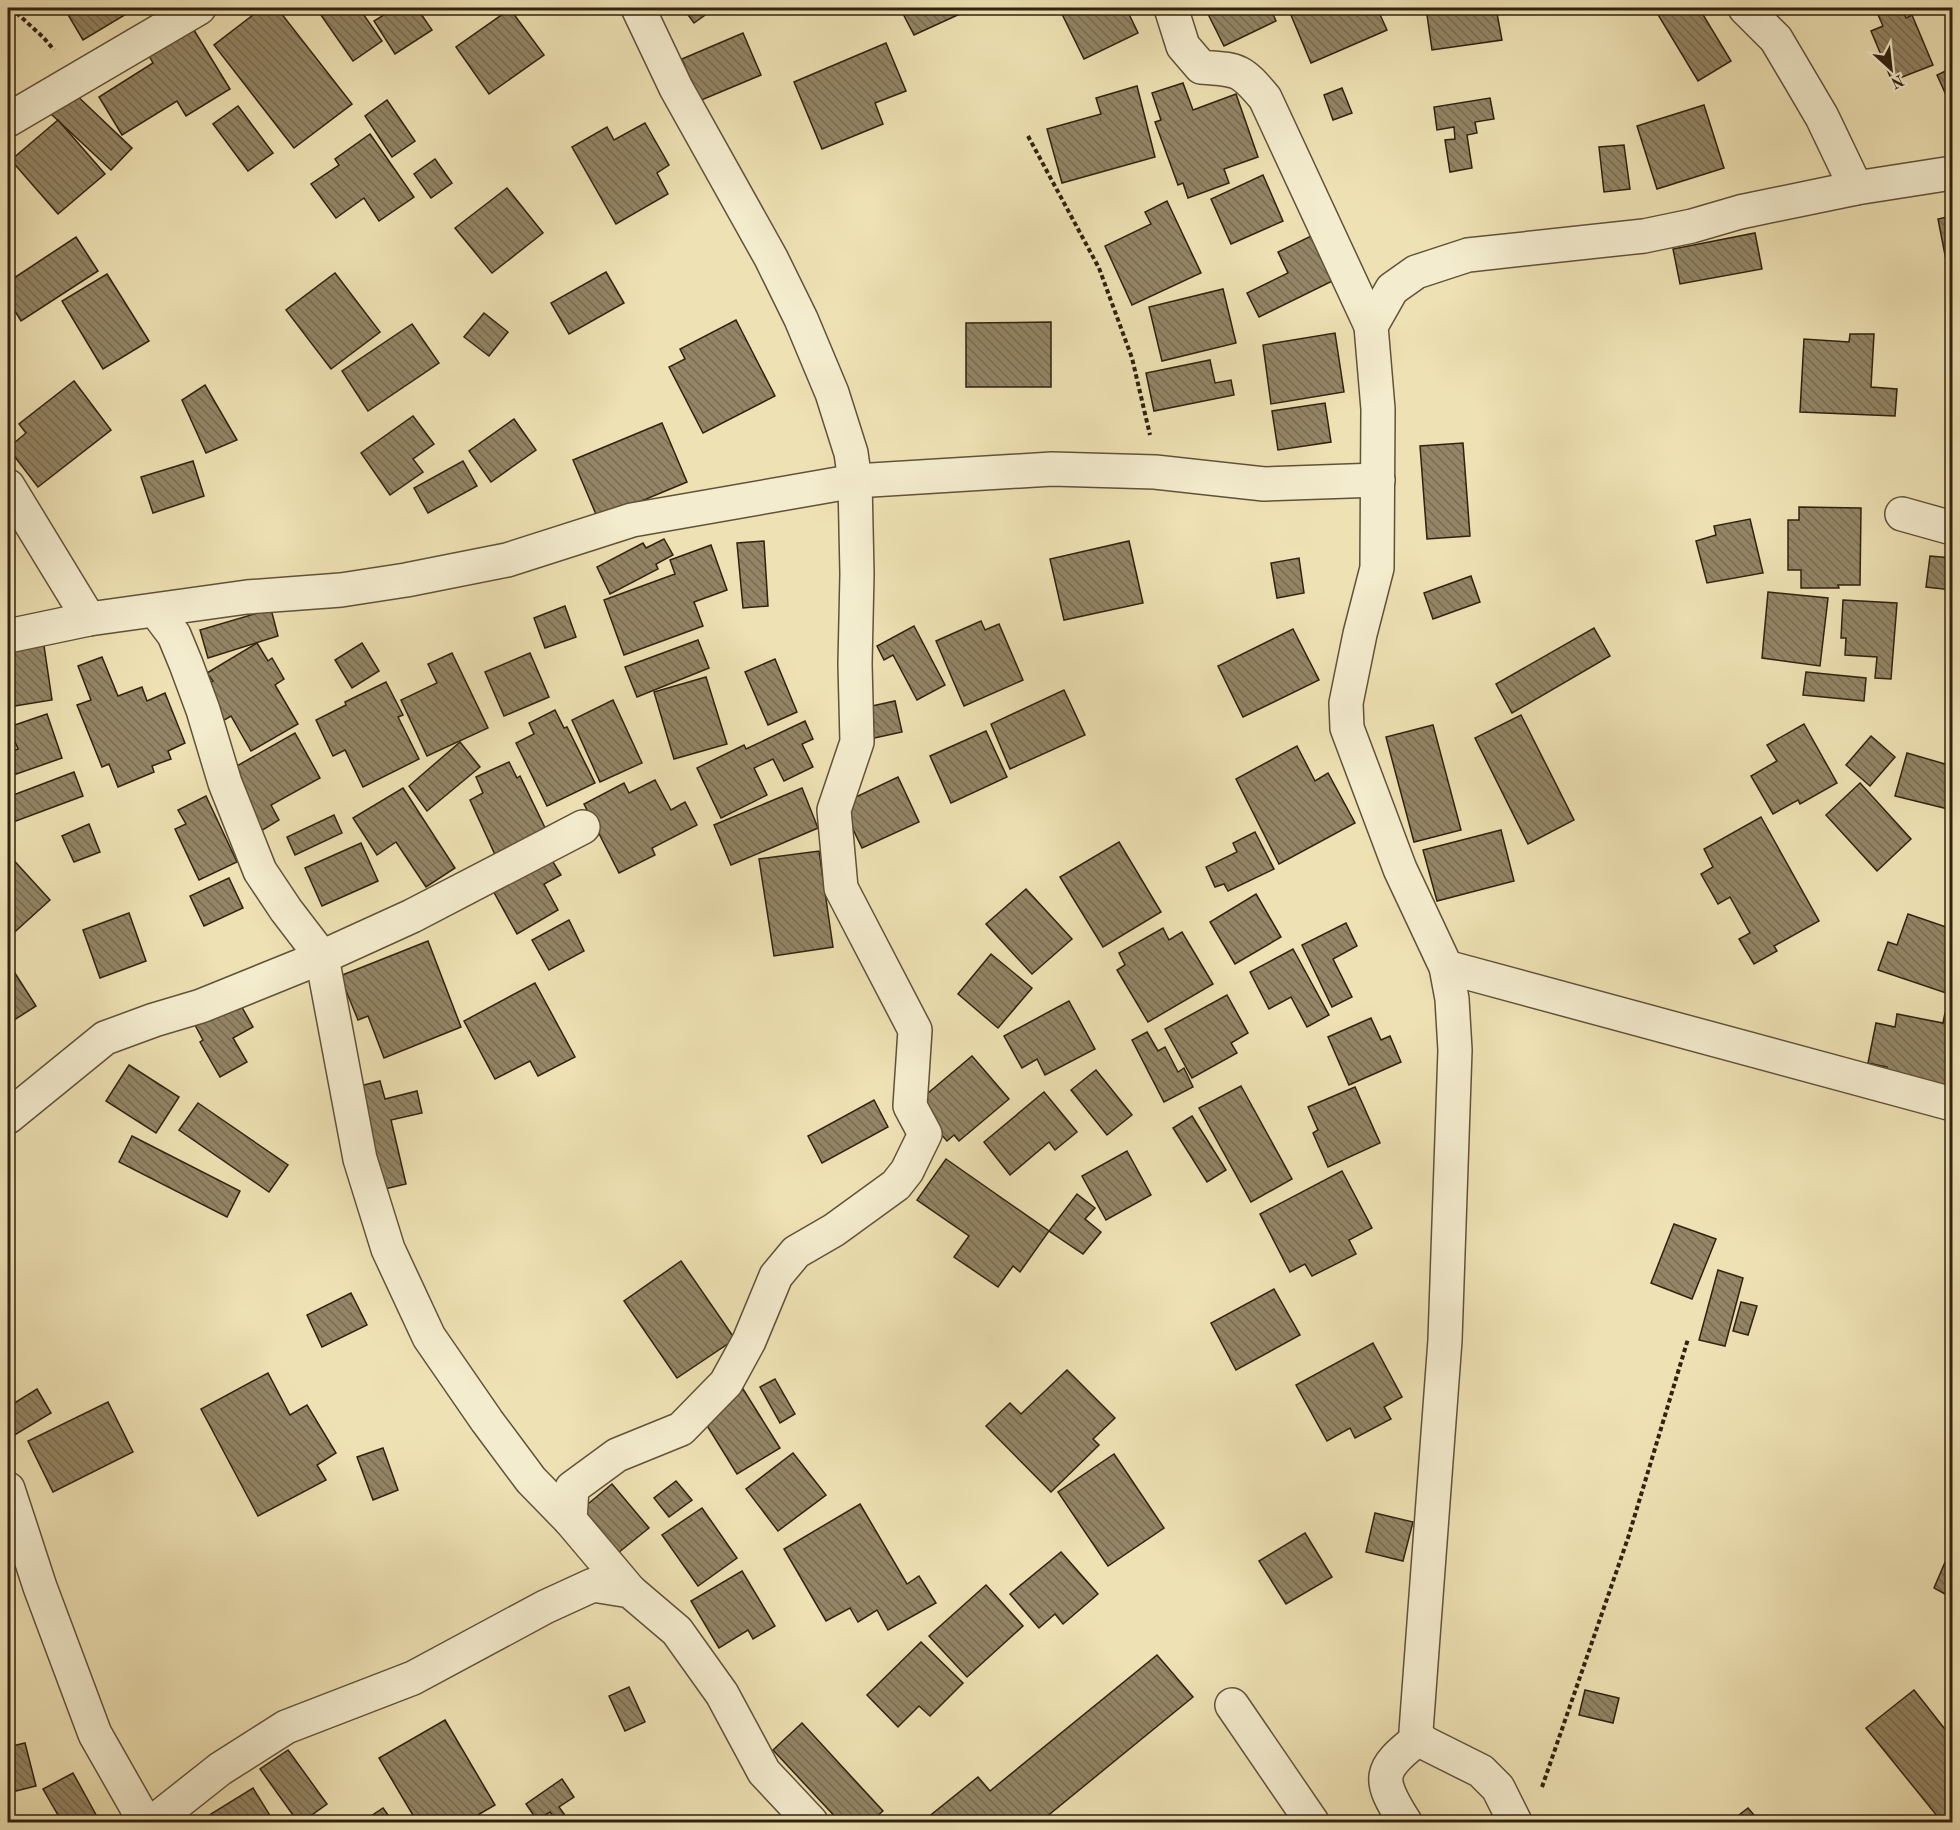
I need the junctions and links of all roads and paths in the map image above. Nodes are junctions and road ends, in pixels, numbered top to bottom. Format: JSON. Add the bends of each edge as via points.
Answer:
{"nodes":[{"id":1,"x":11,"y":8,"type":"edge"},
{"id":2,"x":199,"y":8,"type":"edge"},
{"id":3,"x":638,"y":8,"type":"edge"},
{"id":4,"x":1171,"y":8,"type":"edge"},
{"id":5,"x":1745,"y":8,"type":"edge"},
{"id":6,"x":77,"y":79,"type":"junction"},
{"id":7,"x":8,"y":120,"type":"edge"},
{"id":8,"x":1028,"y":136,"type":"dead end"},
{"id":9,"x":1953,"y":172,"type":"edge"},
{"id":10,"x":1856,"y":188,"type":"junction"},
{"id":11,"x":1371,"y":326,"type":"junction"},
{"id":12,"x":1155,"y":472,"type":"junction"},
{"id":13,"x":1378,"y":480,"type":"junction"},
{"id":14,"x":855,"y":481,"type":"junction"},
{"id":15,"x":8,"y":486,"type":"edge"},
{"id":16,"x":1902,"y":514,"type":"dead end"},
{"id":17,"x":1953,"y":528,"type":"edge"},
{"id":18,"x":156,"y":611,"type":"junction"},
{"id":19,"x":89,"y":619,"type":"junction"},
{"id":20,"x":8,"y":636,"type":"edge"},
{"id":21,"x":583,"y":827,"type":"dead end"},
{"id":22,"x":322,"y":957,"type":"junction"},
{"id":23,"x":1446,"y":967,"type":"junction"},
{"id":24,"x":1953,"y":1104,"type":"edge"},
{"id":25,"x":8,"y":1117,"type":"edge"},
{"id":26,"x":1688,"y":1339,"type":"dead end"},
{"id":27,"x":8,"y":1489,"type":"edge"},
{"id":28,"x":570,"y":1520,"type":"junction"},
{"id":29,"x":630,"y":1592,"type":"junction"},
{"id":30,"x":1232,"y":1705,"type":"dead end"},
{"id":31,"x":1419,"y":1738,"type":"junction"},
{"id":32,"x":1541,"y":1789,"type":"dead end"},
{"id":33,"x":145,"y":1822,"type":"edge"},
{"id":34,"x":153,"y":1822,"type":"edge"},
{"id":35,"x":811,"y":1822,"type":"edge"},
{"id":36,"x":1312,"y":1822,"type":"edge"},
{"id":37,"x":1405,"y":1822,"type":"edge"},
{"id":38,"x":1515,"y":1822,"type":"edge"}],
"edges":[{"from":1,"to":6,"type":"path","via":[[43,37]]},
{"from":2,"to":6,"type":"street"},
{"from":3,"to":14,"type":"street","via":[[676,88],[801,319],[832,393],[851,453]]},
{"from":4,"to":11,"type":"street","via":[[1183,46],[1201,67],[1234,70],[1249,79],[1265,98]]},
{"from":5,"to":10,"type":"street","via":[[1776,39],[1822,117]]},
{"from":6,"to":7,"type":"street"},
{"from":8,"to":12,"type":"path","via":[[1099,268],[1132,358]]},
{"from":9,"to":10,"type":"street"},
{"from":10,"to":11,"type":"street","via":[[1644,236],[1468,255],[1416,272],[1392,289]]},
{"from":11,"to":13,"type":"street","via":[[1378,408]]},
{"from":12,"to":13,"type":"street","via":[[1264,484]]},
{"from":12,"to":14,"type":"street","via":[[1052,470]]},
{"from":13,"to":23,"type":"street","via":[[1377,568],[1346,703],[1347,728],[1400,869]]},
{"from":14,"to":18,"type":"street","via":[[632,520],[507,560],[406,580]]},
{"from":14,"to":28,"type":"street","via":[[857,742],[834,810],[841,888],[915,1030],[910,1106],[925,1134],[896,1185],[796,1252],[776,1276],[749,1341],[726,1383],[681,1429],[617,1455],[573,1488]]},
{"from":15,"to":19,"type":"street"},
{"from":16,"to":17,"type":"street"},
{"from":18,"to":19,"type":"street"},
{"from":18,"to":22,"type":"street","via":[[178,645],[260,871]]},
{"from":19,"to":20,"type":"street"},
{"from":21,"to":22,"type":"street","via":[[412,916]]},
{"from":22,"to":25,"type":"street","via":[[201,1006],[105,1038]]},
{"from":22,"to":28,"type":"street","via":[[360,1159],[388,1249],[429,1337],[531,1480]]},
{"from":23,"to":24,"type":"street"},
{"from":23,"to":31,"type":"street","via":[[1455,1050],[1446,1329],[1416,1731]]},
{"from":26,"to":32,"type":"path","via":[[1628,1538]]},
{"from":27,"to":33,"type":"street","via":[[94,1734]]},
{"from":28,"to":29,"type":"street"},
{"from":29,"to":34,"type":"street","via":[[593,1585],[413,1678],[286,1727],[220,1769]]},
{"from":29,"to":35,"type":"street","via":[[677,1631],[722,1694],[764,1772]]},
{"from":30,"to":36,"type":"street"},
{"from":31,"to":37,"type":"street","via":[[1399,1754],[1385,1775],[1387,1790]]},
{"from":31,"to":38,"type":"street","via":[[1480,1771],[1498,1788]]}]}
